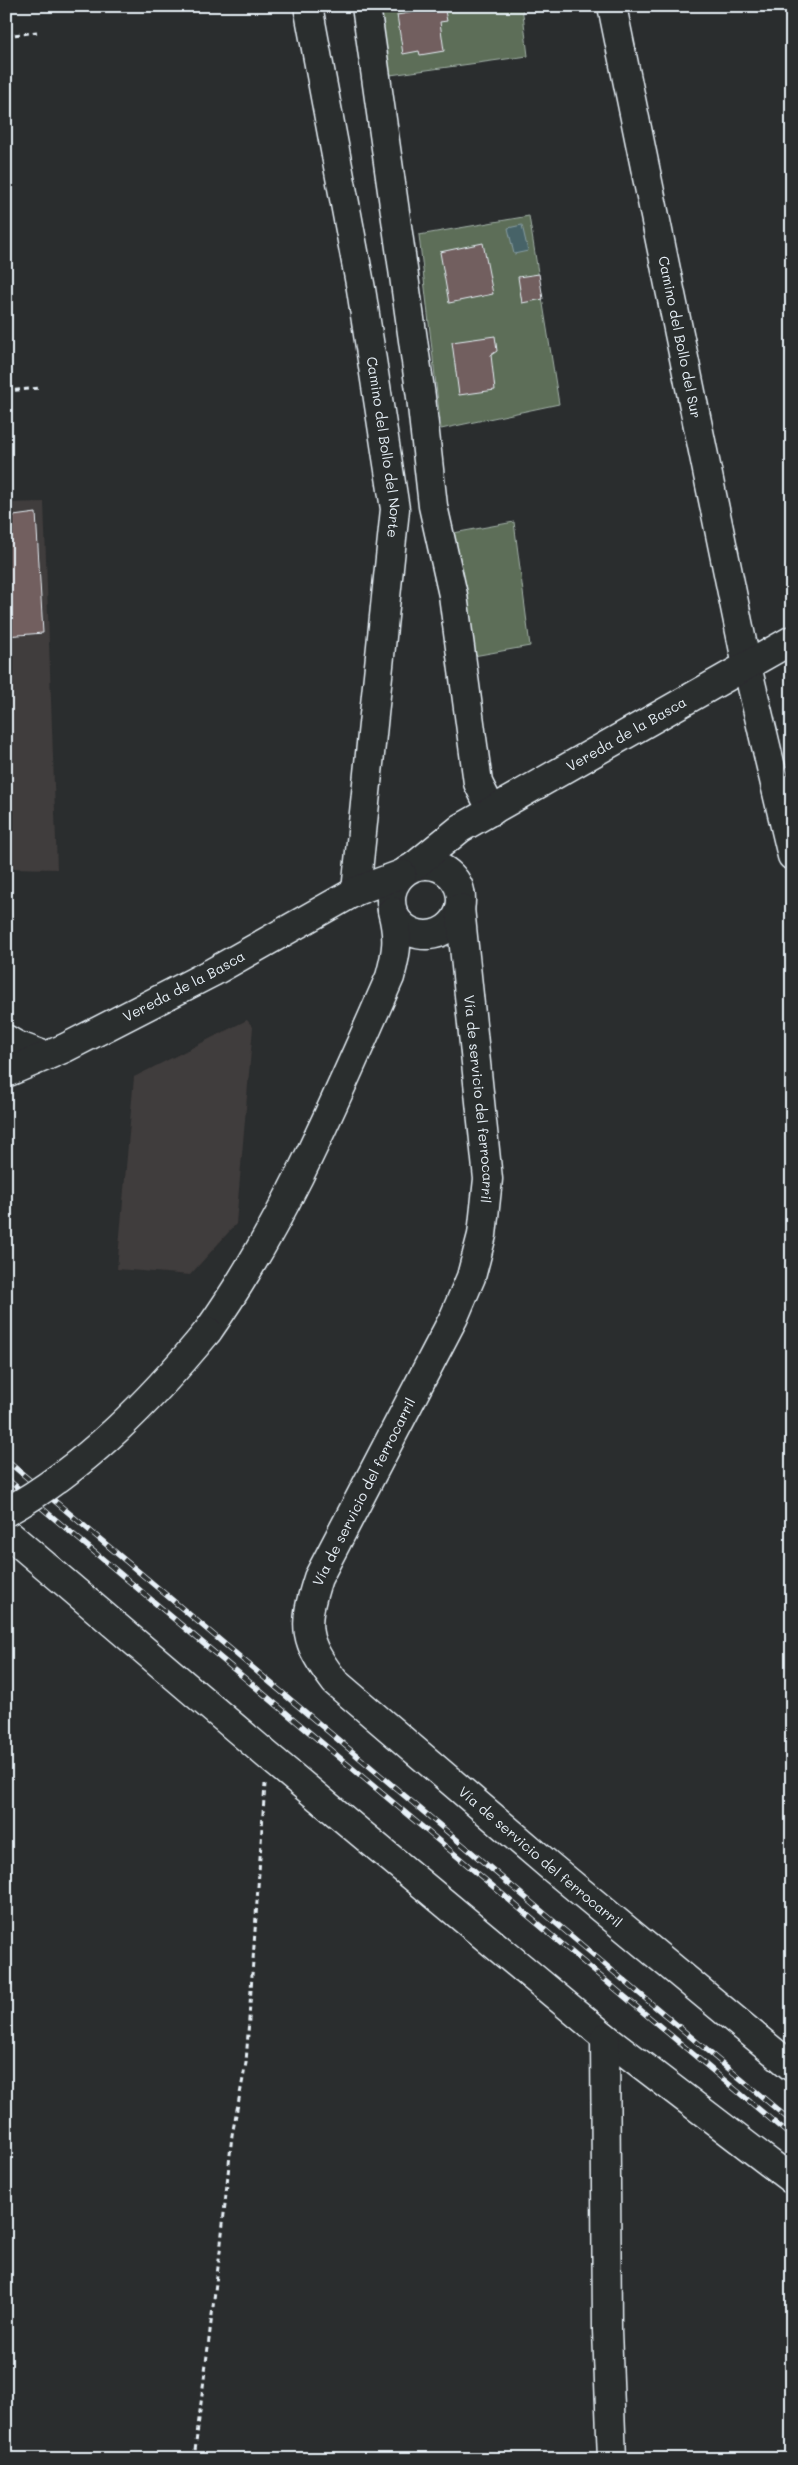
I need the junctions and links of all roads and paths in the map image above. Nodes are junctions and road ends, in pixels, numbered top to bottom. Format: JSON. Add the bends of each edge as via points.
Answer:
{"nodes":[{"id":1,"x":308,"y":6,"type":"edge"},
{"id":2,"x":366,"y":6,"type":"edge"},
{"id":3,"x":612,"y":6,"type":"edge"},
{"id":4,"x":37,"y":32,"type":"dead end"},
{"id":5,"x":6,"y":36,"type":"edge"},
{"id":6,"x":40,"y":388,"type":"dead end"},
{"id":7,"x":6,"y":391,"type":"edge"},
{"id":8,"x":792,"y":640,"type":"edge"},
{"id":9,"x":747,"y":666,"type":"junction"},
{"id":10,"x":492,"y":811,"type":"junction"},
{"id":11,"x":461,"y":828,"type":"junction"},
{"id":12,"x":792,"y":856,"type":"edge"},
{"id":13,"x":408,"y":871,"type":"junction"},
{"id":14,"x":454,"y":879,"type":"junction"},
{"id":15,"x":356,"y":891,"type":"junction"},
{"id":16,"x":391,"y":906,"type":"junction"},
{"id":17,"x":460,"y":908,"type":"junction"},
{"id":18,"x":433,"y":935,"type":"junction"},
{"id":19,"x":463,"y":953,"type":"junction"},
{"id":20,"x":390,"y":977,"type":"junction"},
{"id":21,"x":6,"y":1039,"type":"edge"},
{"id":22,"x":46,"y":1056,"type":"junction"},
{"id":23,"x":6,"y":1073,"type":"edge"},
{"id":24,"x":6,"y":1512,"type":"edge"},
{"id":25,"x":6,"y":1532,"type":"edge"},
{"id":26,"x":267,"y":1755,"type":"junction"},
{"id":27,"x":605,"y":2037,"type":"junction"},
{"id":28,"x":792,"y":2067,"type":"edge"},
{"id":29,"x":792,"y":2180,"type":"edge"},
{"id":30,"x":194,"y":2459,"type":"edge"},
{"id":31,"x":612,"y":2459,"type":"edge"}],
"edges":[{"from":1,"to":15,"type":"street","name":"Camino del Bollo del Norte","via":[[361,289],[395,509]]},
{"from":2,"to":10,"type":"street","via":[[421,397],[433,506],[453,595],[478,783]]},
{"from":3,"to":9,"type":"street","name":"Camino del Bollo del Sur"},
{"from":4,"to":5,"type":"path"},
{"from":6,"to":7,"type":"path"},
{"from":8,"to":9,"type":"street","name":"Vereda de la Basca"},
{"from":9,"to":10,"type":"street","name":"Vereda de la Basca"},
{"from":9,"to":12,"type":"street","name":"Camino del Bollo del Sur"},
{"from":10,"to":11,"type":"street","name":"Vereda de la Basca"},
{"from":11,"to":13,"type":"street","name":"Vereda de la Basca"},
{"from":11,"to":14,"type":"street","via":[[452,853]]},
{"from":13,"to":14,"type":"street","via":[[421,865],[436,866]]},
{"from":13,"to":15,"type":"street","name":"Vereda de la Basca"},
{"from":13,"to":16,"type":"street","via":[[392,891]]},
{"from":14,"to":17,"type":"street","via":[[460,893]]},
{"from":15,"to":16,"type":"street","via":[[372,893]]},
{"from":15,"to":22,"type":"street","name":"Vereda de la Basca","via":[[213,972]]},
{"from":16,"to":18,"type":"street","via":[[397,920],[412,933]]},
{"from":16,"to":20,"type":"street","via":[[398,936]]},
{"from":17,"to":18,"type":"street","via":[[453,922]]},
{"from":17,"to":19,"type":"street","name":"Vía de servicio del ferrocarril"},
{"from":18,"to":19,"type":"street","via":[[451,940]]},
{"from":18,"to":20,"type":"street","via":[[409,952]]},
{"from":19,"to":28,"type":"street","name":"Vía de servicio del ferrocarril","via":[[488,1179],[482,1235],[471,1277],[454,1317],[318,1578],[309,1606],[307,1631],[316,1656],[335,1682]]},
{"from":20,"to":24,"type":"street","bridge":true,"via":[[292,1192],[248,1272],[208,1331],[162,1384],[108,1437],[38,1493]]},
{"from":21,"to":22,"type":"street"},
{"from":22,"to":23,"type":"street","name":"Vereda de la Basca"},
{"from":25,"to":26,"type":"street"},
{"from":26,"to":27,"type":"street"},
{"from":26,"to":30,"type":"path","via":[[246,2064],[232,2134]]},
{"from":27,"to":29,"type":"street"},
{"from":27,"to":31,"type":"street","via":[[607,2330]]}]}
